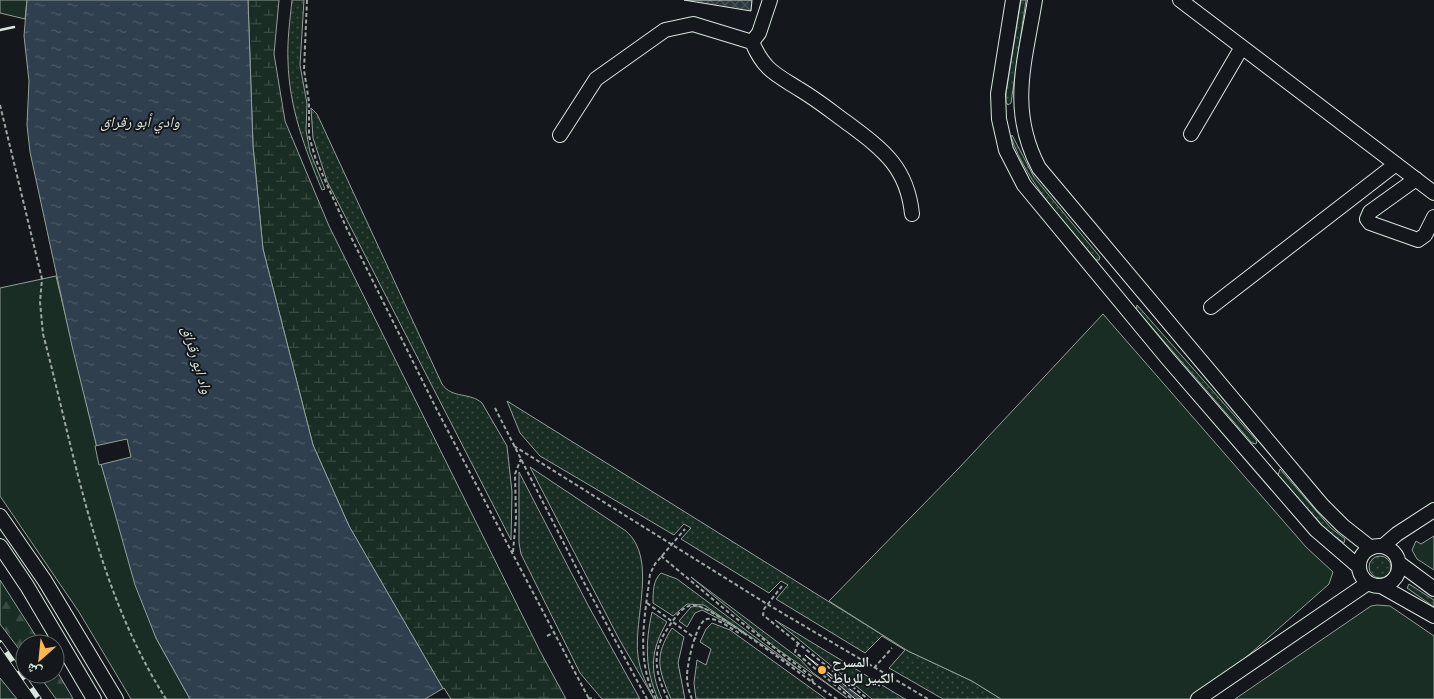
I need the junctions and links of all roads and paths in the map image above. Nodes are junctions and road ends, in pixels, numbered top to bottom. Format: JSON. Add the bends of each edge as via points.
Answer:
{"nodes":[{"id":1,"x":307,"y":0,"type":"edge"},
{"id":2,"x":770,"y":0,"type":"edge"},
{"id":3,"x":1013,"y":0,"type":"edge"},
{"id":4,"x":1035,"y":0,"type":"edge"},
{"id":5,"x":1180,"y":0,"type":"edge"},
{"id":6,"x":752,"y":42,"type":"junction"},
{"id":7,"x":1242,"y":46,"type":"junction"},
{"id":8,"x":0,"y":105,"type":"edge"},
{"id":9,"x":1020,"y":115,"type":"junction"},
{"id":10,"x":999,"y":119,"type":"junction"},
{"id":11,"x":1191,"y":134,"type":"dead end"},
{"id":12,"x":560,"y":135,"type":"dead end"},
{"id":13,"x":1396,"y":164,"type":"junction"},
{"id":14,"x":1416,"y":179,"type":"junction"},
{"id":15,"x":1434,"y":192,"type":"edge"},
{"id":16,"x":912,"y":214,"type":"dead end"},
{"id":17,"x":1434,"y":217,"type":"edge"},
{"id":18,"x":1127,"y":274,"type":"junction"},
{"id":19,"x":1109,"y":289,"type":"junction"},
{"id":20,"x":1211,"y":307,"type":"dead end"},
{"id":21,"x":495,"y":408,"type":"dead end"},
{"id":22,"x":514,"y":446,"type":"junction"},
{"id":23,"x":1274,"y":448,"type":"junction"},
{"id":24,"x":521,"y":459,"type":"junction"},
{"id":25,"x":82,"y":460,"type":"dead end"},
{"id":26,"x":76,"y":461,"type":"junction"},
{"id":27,"x":1258,"y":463,"type":"junction"},
{"id":28,"x":1434,"y":510,"type":"edge"},
{"id":29,"x":0,"y":516,"type":"edge"},
{"id":30,"x":685,"y":528,"type":"dead end"},
{"id":31,"x":672,"y":544,"type":"junction"},
{"id":32,"x":0,"y":546,"type":"edge"},
{"id":33,"x":1377,"y":547,"type":"junction"},
{"id":34,"x":513,"y":554,"type":"junction"},
{"id":35,"x":661,"y":556,"type":"junction"},
{"id":36,"x":1399,"y":563,"type":"junction"},
{"id":37,"x":1359,"y":567,"type":"junction"},
{"id":38,"x":1375,"y":585,"type":"junction"},
{"id":39,"x":782,"y":586,"type":"dead end"},
{"id":40,"x":1434,"y":589,"type":"edge"},
{"id":41,"x":647,"y":603,"type":"junction"},
{"id":42,"x":768,"y":604,"type":"junction"},
{"id":43,"x":1434,"y":616,"type":"edge"},
{"id":44,"x":673,"y":622,"type":"junction"},
{"id":45,"x":744,"y":632,"type":"junction"},
{"id":46,"x":553,"y":633,"type":"junction"},
{"id":47,"x":547,"y":636,"type":"dead end"},
{"id":48,"x":696,"y":639,"type":"junction"},
{"id":49,"x":798,"y":643,"type":"junction"},
{"id":50,"x":892,"y":648,"type":"dead end"},
{"id":51,"x":874,"y":668,"type":"junction"},
{"id":52,"x":814,"y":685,"type":"junction"},
{"id":53,"x":588,"y":698,"type":"edge"},
{"id":54,"x":94,"y":699,"type":"edge"},
{"id":55,"x":116,"y":699,"type":"edge"},
{"id":56,"x":166,"y":699,"type":"edge"},
{"id":57,"x":594,"y":699,"type":"edge"},
{"id":58,"x":647,"y":699,"type":"edge"},
{"id":59,"x":656,"y":699,"type":"edge"},
{"id":60,"x":668,"y":699,"type":"edge"},
{"id":61,"x":692,"y":699,"type":"edge"},
{"id":62,"x":837,"y":699,"type":"edge"},
{"id":63,"x":852,"y":699,"type":"edge"},
{"id":64,"x":868,"y":699,"type":"edge"},
{"id":65,"x":928,"y":699,"type":"edge"},
{"id":66,"x":1198,"y":699,"type":"edge"}],
"edges":[{"from":1,"to":34,"type":"path","via":[[304,70],[309,102],[309,136],[316,160],[381,298]]},
{"from":2,"to":6,"type":"street","via":[[759,33]]},
{"from":3,"to":10,"type":"street","via":[[998,94]]},
{"from":4,"to":9,"type":"street"},
{"from":5,"to":7,"type":"street"},
{"from":6,"to":12,"type":"street","via":[[693,24],[665,30],[596,79]]},
{"from":6,"to":16,"type":"street","via":[[760,60],[778,77],[820,103],[888,155],[902,176]]},
{"from":7,"to":11,"type":"street"},
{"from":7,"to":13,"type":"street"},
{"from":8,"to":26,"type":"path","via":[[39,261],[44,334]]},
{"from":9,"to":10,"type":"street"},
{"from":9,"to":18,"type":"street","via":[[1027,142],[1039,168]]},
{"from":10,"to":19,"type":"street","via":[[1006,150],[1024,185]]},
{"from":13,"to":14,"type":"street"},
{"from":13,"to":20,"type":"street"},
{"from":14,"to":15,"type":"street"},
{"from":14,"to":17,"type":"street","via":[[1370,212],[1368,220],[1418,240],[1425,235]]},
{"from":18,"to":19,"type":"street"},
{"from":18,"to":23,"type":"street"},
{"from":19,"to":27,"type":"street"},
{"from":21,"to":22,"type":"path"},
{"from":22,"to":24,"type":"path"},
{"from":22,"to":31,"type":"path"},
{"from":23,"to":27,"type":"street"},
{"from":23,"to":33,"type":"street","via":[[1332,516]]},
{"from":24,"to":34,"type":"path","via":[[514,474],[516,518]]},
{"from":24,"to":58,"type":"path"},
{"from":25,"to":26,"type":"path"},
{"from":26,"to":56,"type":"path","via":[[111,590],[136,647]]},
{"from":27,"to":37,"type":"street","via":[[1316,530]]},
{"from":28,"to":33,"type":"street"},
{"from":29,"to":55,"type":"street","via":[[45,581]]},
{"from":30,"to":31,"type":"path"},
{"from":31,"to":35,"type":"path"},
{"from":31,"to":42,"type":"path"},
{"from":32,"to":54,"type":"street","via":[[28,586]]},
{"from":33,"to":36,"type":"street","via":[[1394,552]]},
{"from":33,"to":37,"type":"street","via":[[1361,558]]},
{"from":34,"to":46,"type":"path"},
{"from":35,"to":41,"type":"path","via":[[651,570]]},
{"from":35,"to":52,"type":"path","via":[[808,674]]},
{"from":36,"to":38,"type":"street","via":[[1399,572],[1394,580]]},
{"from":36,"to":40,"type":"street"},
{"from":37,"to":38,"type":"street","via":[[1362,576]]},
{"from":38,"to":43,"type":"street"},
{"from":38,"to":66,"type":"street"},
{"from":39,"to":42,"type":"path"},
{"from":41,"to":44,"type":"path"},
{"from":41,"to":59,"type":"path","via":[[642,655]]},
{"from":42,"to":49,"type":"path","via":[[762,615]]},
{"from":42,"to":51,"type":"path"},
{"from":44,"to":45,"type":"path","via":[[684,608],[698,605]]},
{"from":44,"to":48,"type":"path"},
{"from":44,"to":60,"type":"path","via":[[656,654],[659,678]]},
{"from":45,"to":48,"type":"path","via":[[739,633],[709,619],[700,624]]},
{"from":45,"to":52,"type":"path"},
{"from":46,"to":47,"type":"path"},
{"from":46,"to":53,"type":"path"},
{"from":48,"to":61,"type":"path","via":[[687,676]]},
{"from":49,"to":63,"type":"path","via":[[795,652]]},
{"from":49,"to":64,"type":"path"},
{"from":50,"to":51,"type":"path"},
{"from":51,"to":65,"type":"path"},
{"from":52,"to":62,"type":"path"},
{"from":53,"to":57,"type":"path"}]}
